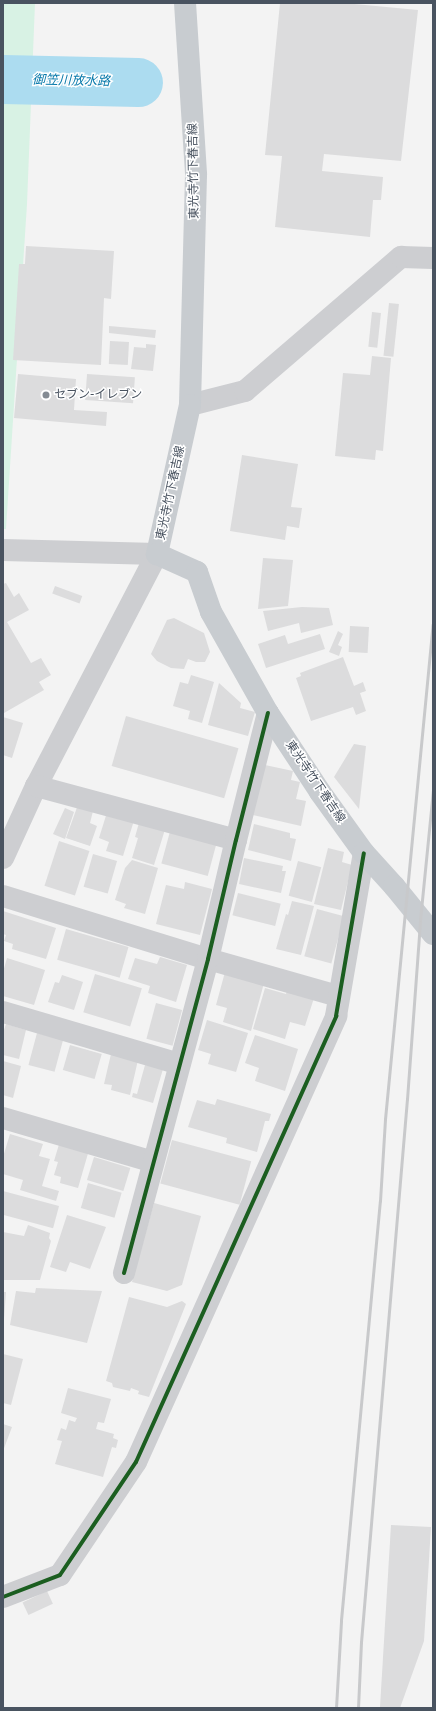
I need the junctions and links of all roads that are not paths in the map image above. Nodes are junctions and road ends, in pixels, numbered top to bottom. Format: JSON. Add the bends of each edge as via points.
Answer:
{"nodes":[{"id":1,"x":185,"y":3,"type":"edge"},
{"id":2,"x":433,"y":258,"type":"edge"},
{"id":3,"x":190,"y":405,"type":"junction"},
{"id":4,"x":3,"y":550,"type":"edge"},
{"id":5,"x":157,"y":554,"type":"junction"},
{"id":6,"x":268,"y":713,"type":"junction"},
{"id":7,"x":36,"y":786,"type":"junction"},
{"id":8,"x":236,"y":840,"type":"junction"},
{"id":9,"x":364,"y":853,"type":"junction"},
{"id":10,"x":3,"y":858,"type":"edge"},
{"id":11,"x":3,"y":896,"type":"edge"},
{"id":12,"x":433,"y":934,"type":"edge"},
{"id":13,"x":208,"y":959,"type":"junction"},
{"id":14,"x":338,"y":996,"type":"junction"},
{"id":15,"x":3,"y":1012,"type":"edge"},
{"id":16,"x":180,"y":1064,"type":"junction"},
{"id":17,"x":3,"y":1118,"type":"edge"},
{"id":18,"x":153,"y":1162,"type":"junction"},
{"id":19,"x":124,"y":1273,"type":"dead end"},
{"id":20,"x":3,"y":1597,"type":"edge"}],
"edges":[{"from":1,"to":3,"type":"main road","name":"東光寺竹下春吉線","via":[[196,175]]},
{"from":2,"to":3,"type":"street","via":[[401,257],[245,391]]},
{"from":3,"to":5,"type":"main road","name":"東光寺竹下春吉線"},
{"from":4,"to":5,"type":"street"},
{"from":5,"to":6,"type":"main road","name":"東光寺竹下春吉線","via":[[197,572],[211,612]]},
{"from":5,"to":7,"type":"street"},
{"from":6,"to":8,"type":"street"},
{"from":6,"to":9,"type":"main road","name":"東光寺竹下春吉線"},
{"from":7,"to":8,"type":"street"},
{"from":7,"to":10,"type":"street"},
{"from":8,"to":13,"type":"street"},
{"from":9,"to":12,"type":"main road","name":"東光寺竹下春吉線"},
{"from":9,"to":14,"type":"street"},
{"from":11,"to":13,"type":"street"},
{"from":13,"to":14,"type":"street"},
{"from":13,"to":16,"type":"street"},
{"from":14,"to":20,"type":"street","via":[[336,1016],[136,1462],[60,1575]]},
{"from":15,"to":16,"type":"street"},
{"from":16,"to":18,"type":"street"},
{"from":17,"to":18,"type":"street"},
{"from":18,"to":19,"type":"street"}]}
